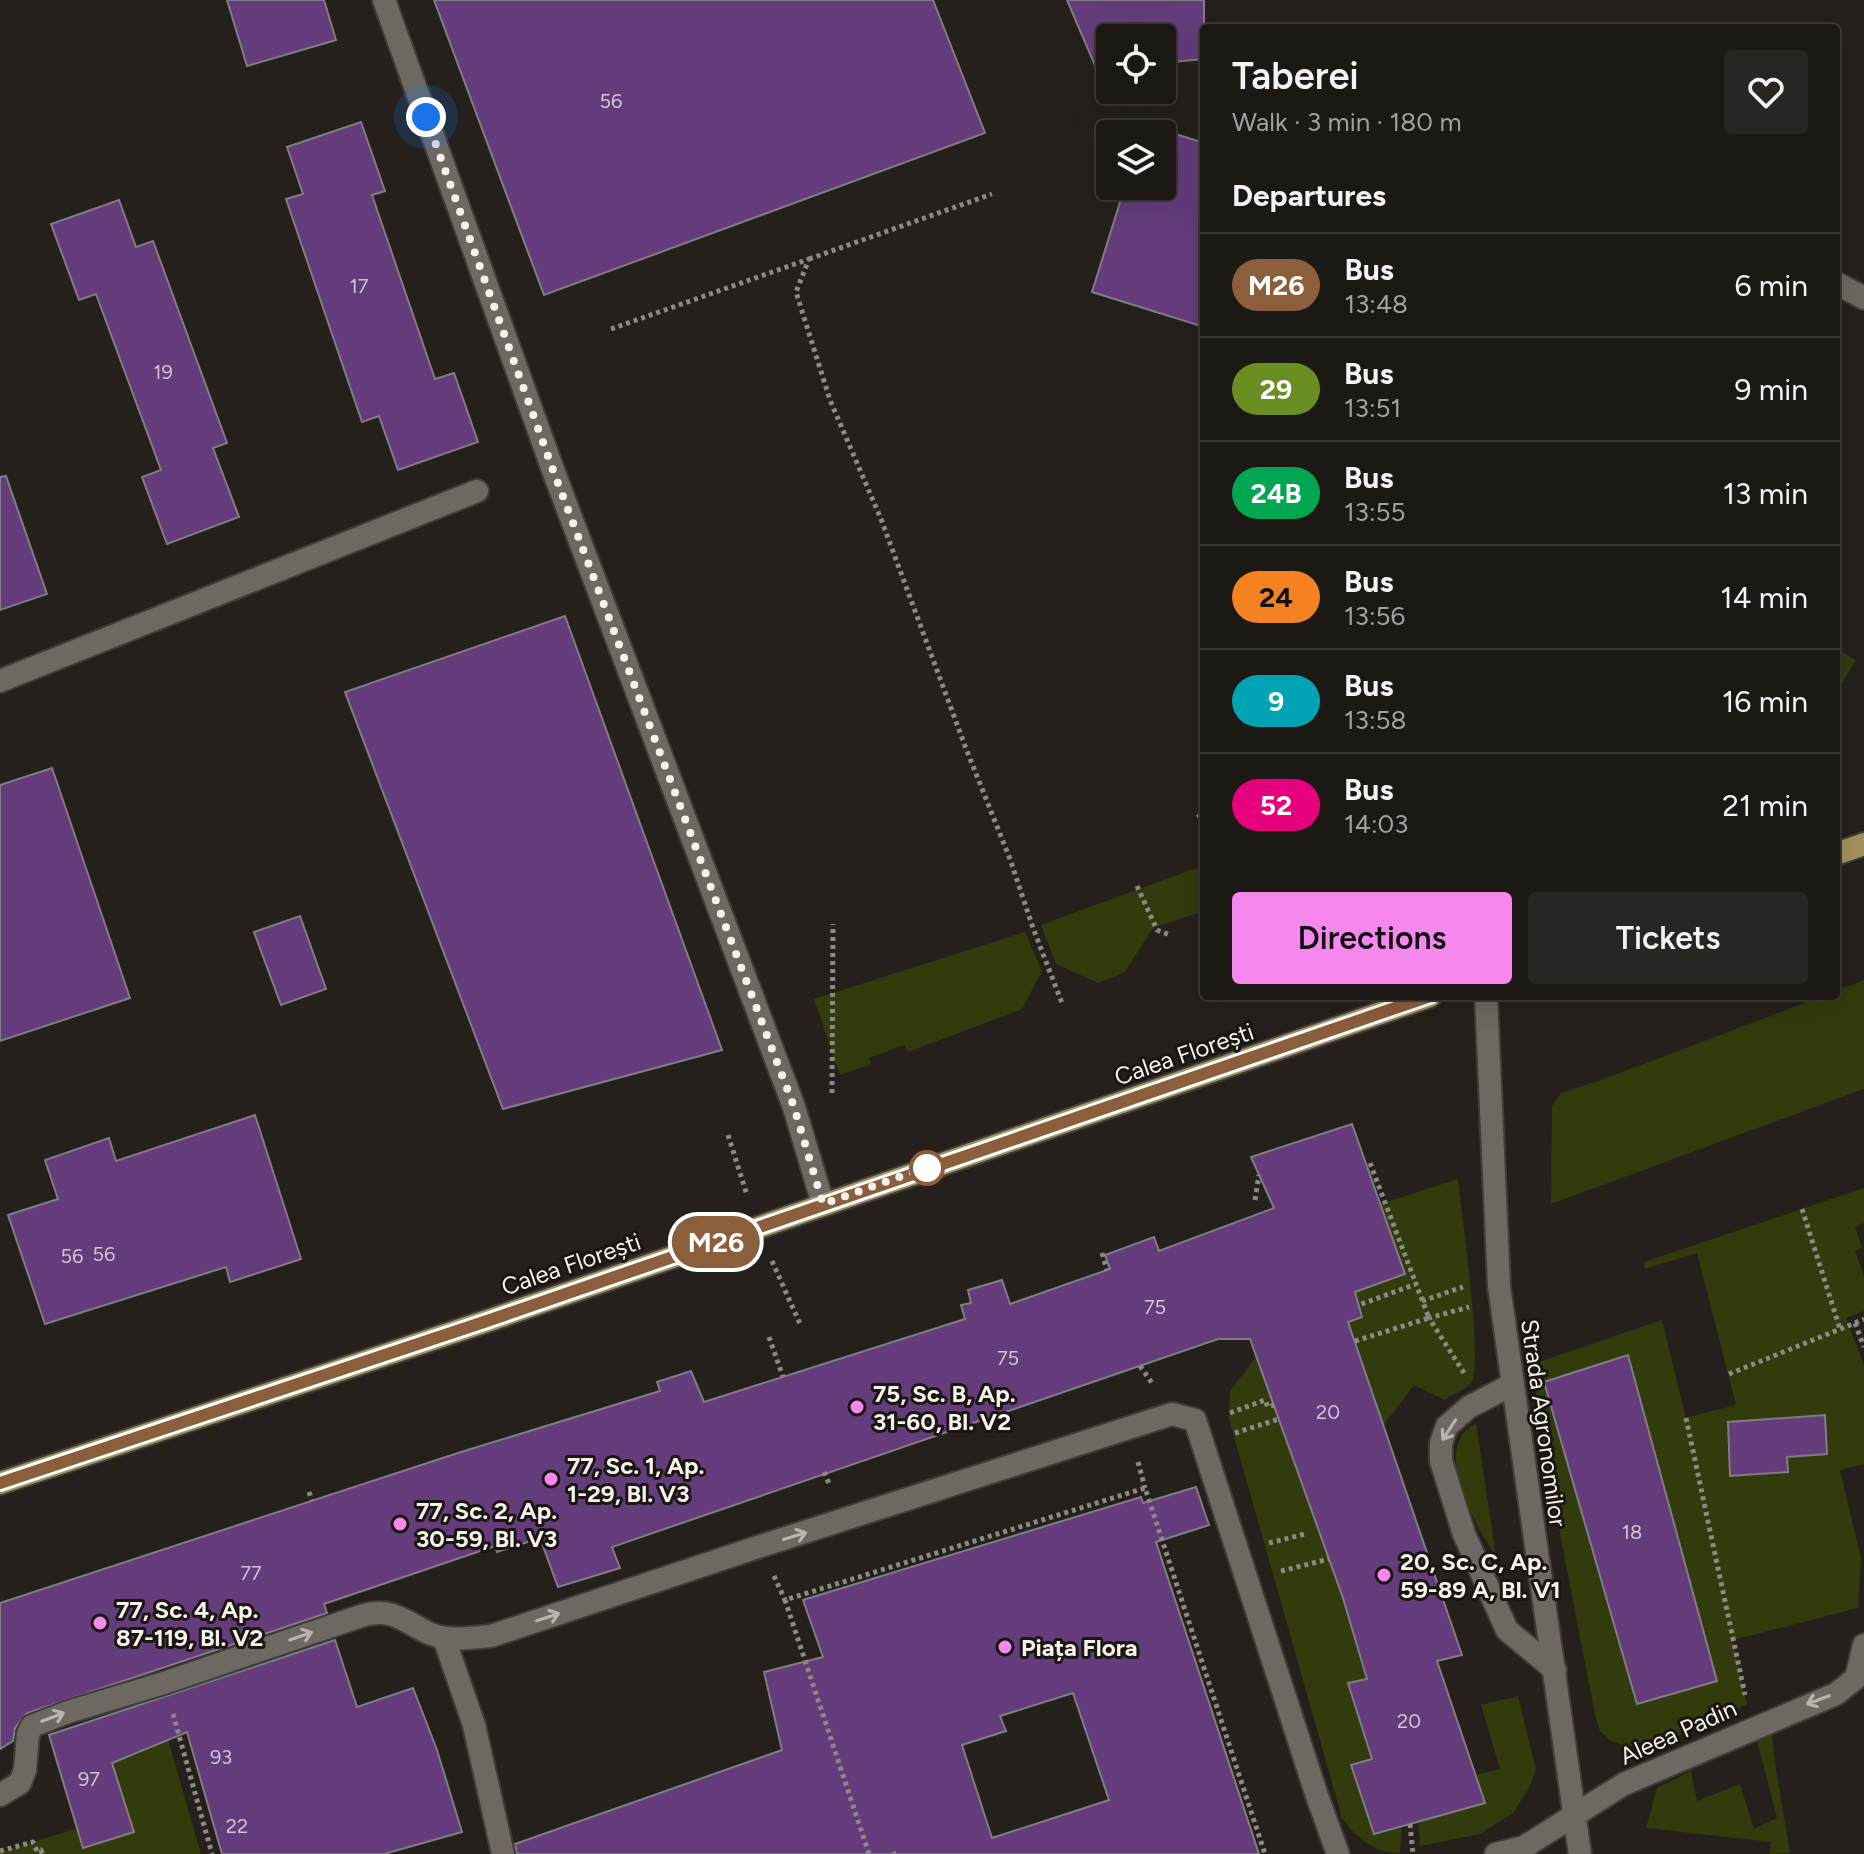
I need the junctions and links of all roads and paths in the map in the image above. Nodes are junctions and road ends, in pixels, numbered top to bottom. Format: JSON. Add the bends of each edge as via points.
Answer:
{"nodes":[{"id":1,"x":384,"y":0,"type":"edge"},
{"id":2,"x":992,"y":194,"type":"dead end"},
{"id":3,"x":809,"y":259,"type":"junction"},
{"id":4,"x":1840,"y":285,"type":"edge"},
{"id":5,"x":1864,"y":298,"type":"edge"},
{"id":6,"x":611,"y":329,"type":"dead end"},
{"id":7,"x":477,"y":491,"type":"dead end"},
{"id":8,"x":0,"y":681,"type":"edge"},
{"id":9,"x":1198,"y":814,"type":"dead end"},
{"id":10,"x":1200,"y":817,"type":"edge"},
{"id":11,"x":1864,"y":844,"type":"edge"},
{"id":12,"x":1840,"y":853,"type":"edge"},
{"id":13,"x":1137,"y":886,"type":"dead end"},
{"id":14,"x":833,"y":924,"type":"dead end"},
{"id":15,"x":1170,"y":935,"type":"dead end"},
{"id":16,"x":1418,"y":1000,"type":"edge"},
{"id":17,"x":1486,"y":1000,"type":"edge"},
{"id":18,"x":1062,"y":1003,"type":"dead end"},
{"id":19,"x":832,"y":1093,"type":"dead end"},
{"id":20,"x":1370,"y":1163,"type":"dead end"},
{"id":21,"x":1259,"y":1175,"type":"dead end"},
{"id":22,"x":1255,"y":1200,"type":"dead end"},
{"id":23,"x":823,"y":1204,"type":"junction"},
{"id":24,"x":1802,"y":1209,"type":"dead end"},
{"id":25,"x":1102,"y":1253,"type":"dead end"},
{"id":26,"x":1107,"y":1270,"type":"dead end"},
{"id":27,"x":1416,"y":1284,"type":"junction"},
{"id":28,"x":1469,"y":1285,"type":"dead end"},
{"id":29,"x":1422,"y":1301,"type":"junction"},
{"id":30,"x":1359,"y":1305,"type":"dead end"},
{"id":31,"x":1471,"y":1306,"type":"dead end"},
{"id":32,"x":1429,"y":1318,"type":"junction"},
{"id":33,"x":1864,"y":1319,"type":"edge"},
{"id":34,"x":1855,"y":1323,"type":"junction"},
{"id":35,"x":1840,"y":1329,"type":"junction"},
{"id":36,"x":769,"y":1337,"type":"dead end"},
{"id":37,"x":1355,"y":1341,"type":"dead end"},
{"id":38,"x":1864,"y":1347,"type":"edge"},
{"id":39,"x":1729,"y":1374,"type":"dead end"},
{"id":40,"x":783,"y":1377,"type":"dead end"},
{"id":41,"x":1471,"y":1384,"type":"dead end"},
{"id":42,"x":1511,"y":1385,"type":"junction"},
{"id":43,"x":1274,"y":1405,"type":"dead end"},
{"id":44,"x":1225,"y":1415,"type":"dead end"},
{"id":45,"x":1686,"y":1418,"type":"dead end"},
{"id":46,"x":1279,"y":1419,"type":"dead end"},
{"id":47,"x":1230,"y":1435,"type":"dead end"},
{"id":48,"x":0,"y":1483,"type":"edge"},
{"id":49,"x":309,"y":1492,"type":"dead end"},
{"id":50,"x":312,"y":1501,"type":"dead end"},
{"id":51,"x":1305,"y":1534,"type":"dead end"},
{"id":52,"x":1260,"y":1545,"type":"dead end"},
{"id":53,"x":1329,"y":1559,"type":"dead end"},
{"id":54,"x":1269,"y":1574,"type":"dead end"},
{"id":55,"x":444,"y":1638,"type":"junction"},
{"id":56,"x":1864,"y":1645,"type":"edge"},
{"id":57,"x":1555,"y":1670,"type":"junction"},
{"id":58,"x":164,"y":1683,"type":"junction"},
{"id":59,"x":1747,"y":1704,"type":"dead end"},
{"id":60,"x":0,"y":1795,"type":"edge"},
{"id":61,"x":1575,"y":1813,"type":"junction"},
{"id":62,"x":1410,"y":1824,"type":"dead end"},
{"id":63,"x":0,"y":1851,"type":"edge"},
{"id":64,"x":42,"y":1854,"type":"edge"},
{"id":65,"x":212,"y":1854,"type":"edge"},
{"id":66,"x":503,"y":1854,"type":"edge"},
{"id":67,"x":869,"y":1854,"type":"edge"},
{"id":68,"x":1265,"y":1854,"type":"edge"},
{"id":69,"x":1338,"y":1854,"type":"edge"},
{"id":70,"x":1413,"y":1854,"type":"edge"},
{"id":71,"x":1496,"y":1854,"type":"edge"},
{"id":72,"x":1580,"y":1854,"type":"edge"}],
"edges":[{"from":1,"to":23,"type":"street","via":[[553,470],[794,1107]]},
{"from":2,"to":3,"type":"path"},
{"from":3,"to":6,"type":"path"},
{"from":3,"to":18,"type":"path","via":[[796,292],[830,400],[886,533]]},
{"from":4,"to":5,"type":"street"},
{"from":7,"to":8,"type":"street"},
{"from":9,"to":10,"type":"path"},
{"from":11,"to":12,"type":"main road"},
{"from":13,"to":15,"type":"path","via":[[1157,930]]},
{"from":14,"to":19,"type":"path"},
{"from":16,"to":23,"type":"main road","name":"Calea Florești"},
{"from":17,"to":42,"type":"street","name":"Strada Agronomilor","via":[[1496,1243]]},
{"from":20,"to":27,"type":"path"},
{"from":21,"to":22,"type":"path"},
{"from":23,"to":48,"type":"main road","name":"Calea Florești"},
{"from":24,"to":35,"type":"path"},
{"from":25,"to":26,"type":"path"},
{"from":27,"to":29,"type":"path"},
{"from":27,"to":30,"type":"path"},
{"from":28,"to":29,"type":"path"},
{"from":29,"to":32,"type":"path"},
{"from":31,"to":32,"type":"path"},
{"from":32,"to":37,"type":"path"},
{"from":32,"to":41,"type":"path"},
{"from":33,"to":34,"type":"path"},
{"from":34,"to":35,"type":"path"},
{"from":34,"to":38,"type":"path"},
{"from":35,"to":39,"type":"path"},
{"from":36,"to":40,"type":"path"},
{"from":42,"to":57,"type":"street","name":"Strada Agronomilor"},
{"from":42,"to":57,"type":"street","one_way":true,"via":[[1469,1407],[1447,1426],[1441,1461],[1464,1534],[1507,1630]]},
{"from":43,"to":44,"type":"path","via":[[1268,1407],[1265,1400]]},
{"from":45,"to":59,"type":"path"},
{"from":46,"to":47,"type":"path"},
{"from":49,"to":50,"type":"path"},
{"from":51,"to":52,"type":"path"},
{"from":53,"to":54,"type":"path"},
{"from":58,"to":55,"type":"street","one_way":true,"via":[[378,1611]]},
{"from":55,"to":66,"type":"street","via":[[474,1725]]},
{"from":55,"to":69,"type":"street","one_way":true,"via":[[491,1636],[1172,1414],[1195,1420]]},
{"from":56,"to":61,"type":"street","name":"Aleea Padin","one_way":true,"via":[[1856,1678],[1836,1694],[1624,1784]]},
{"from":57,"to":61,"type":"street","name":"Strada Agronomilor"},
{"from":60,"to":58,"type":"street","one_way":true,"via":[[20,1783],[32,1726]]},
{"from":58,"to":65,"type":"path"},
{"from":61,"to":71,"type":"street","name":"Aleea Padin","via":[[1524,1847]]},
{"from":61,"to":72,"type":"street","name":"Strada Agronomilor"},
{"from":62,"to":70,"type":"path"},
{"from":63,"to":64,"type":"path","via":[[33,1842]]},
{"from":67,"to":68,"type":"path","via":[[784,1598],[1145,1488]]}]}
